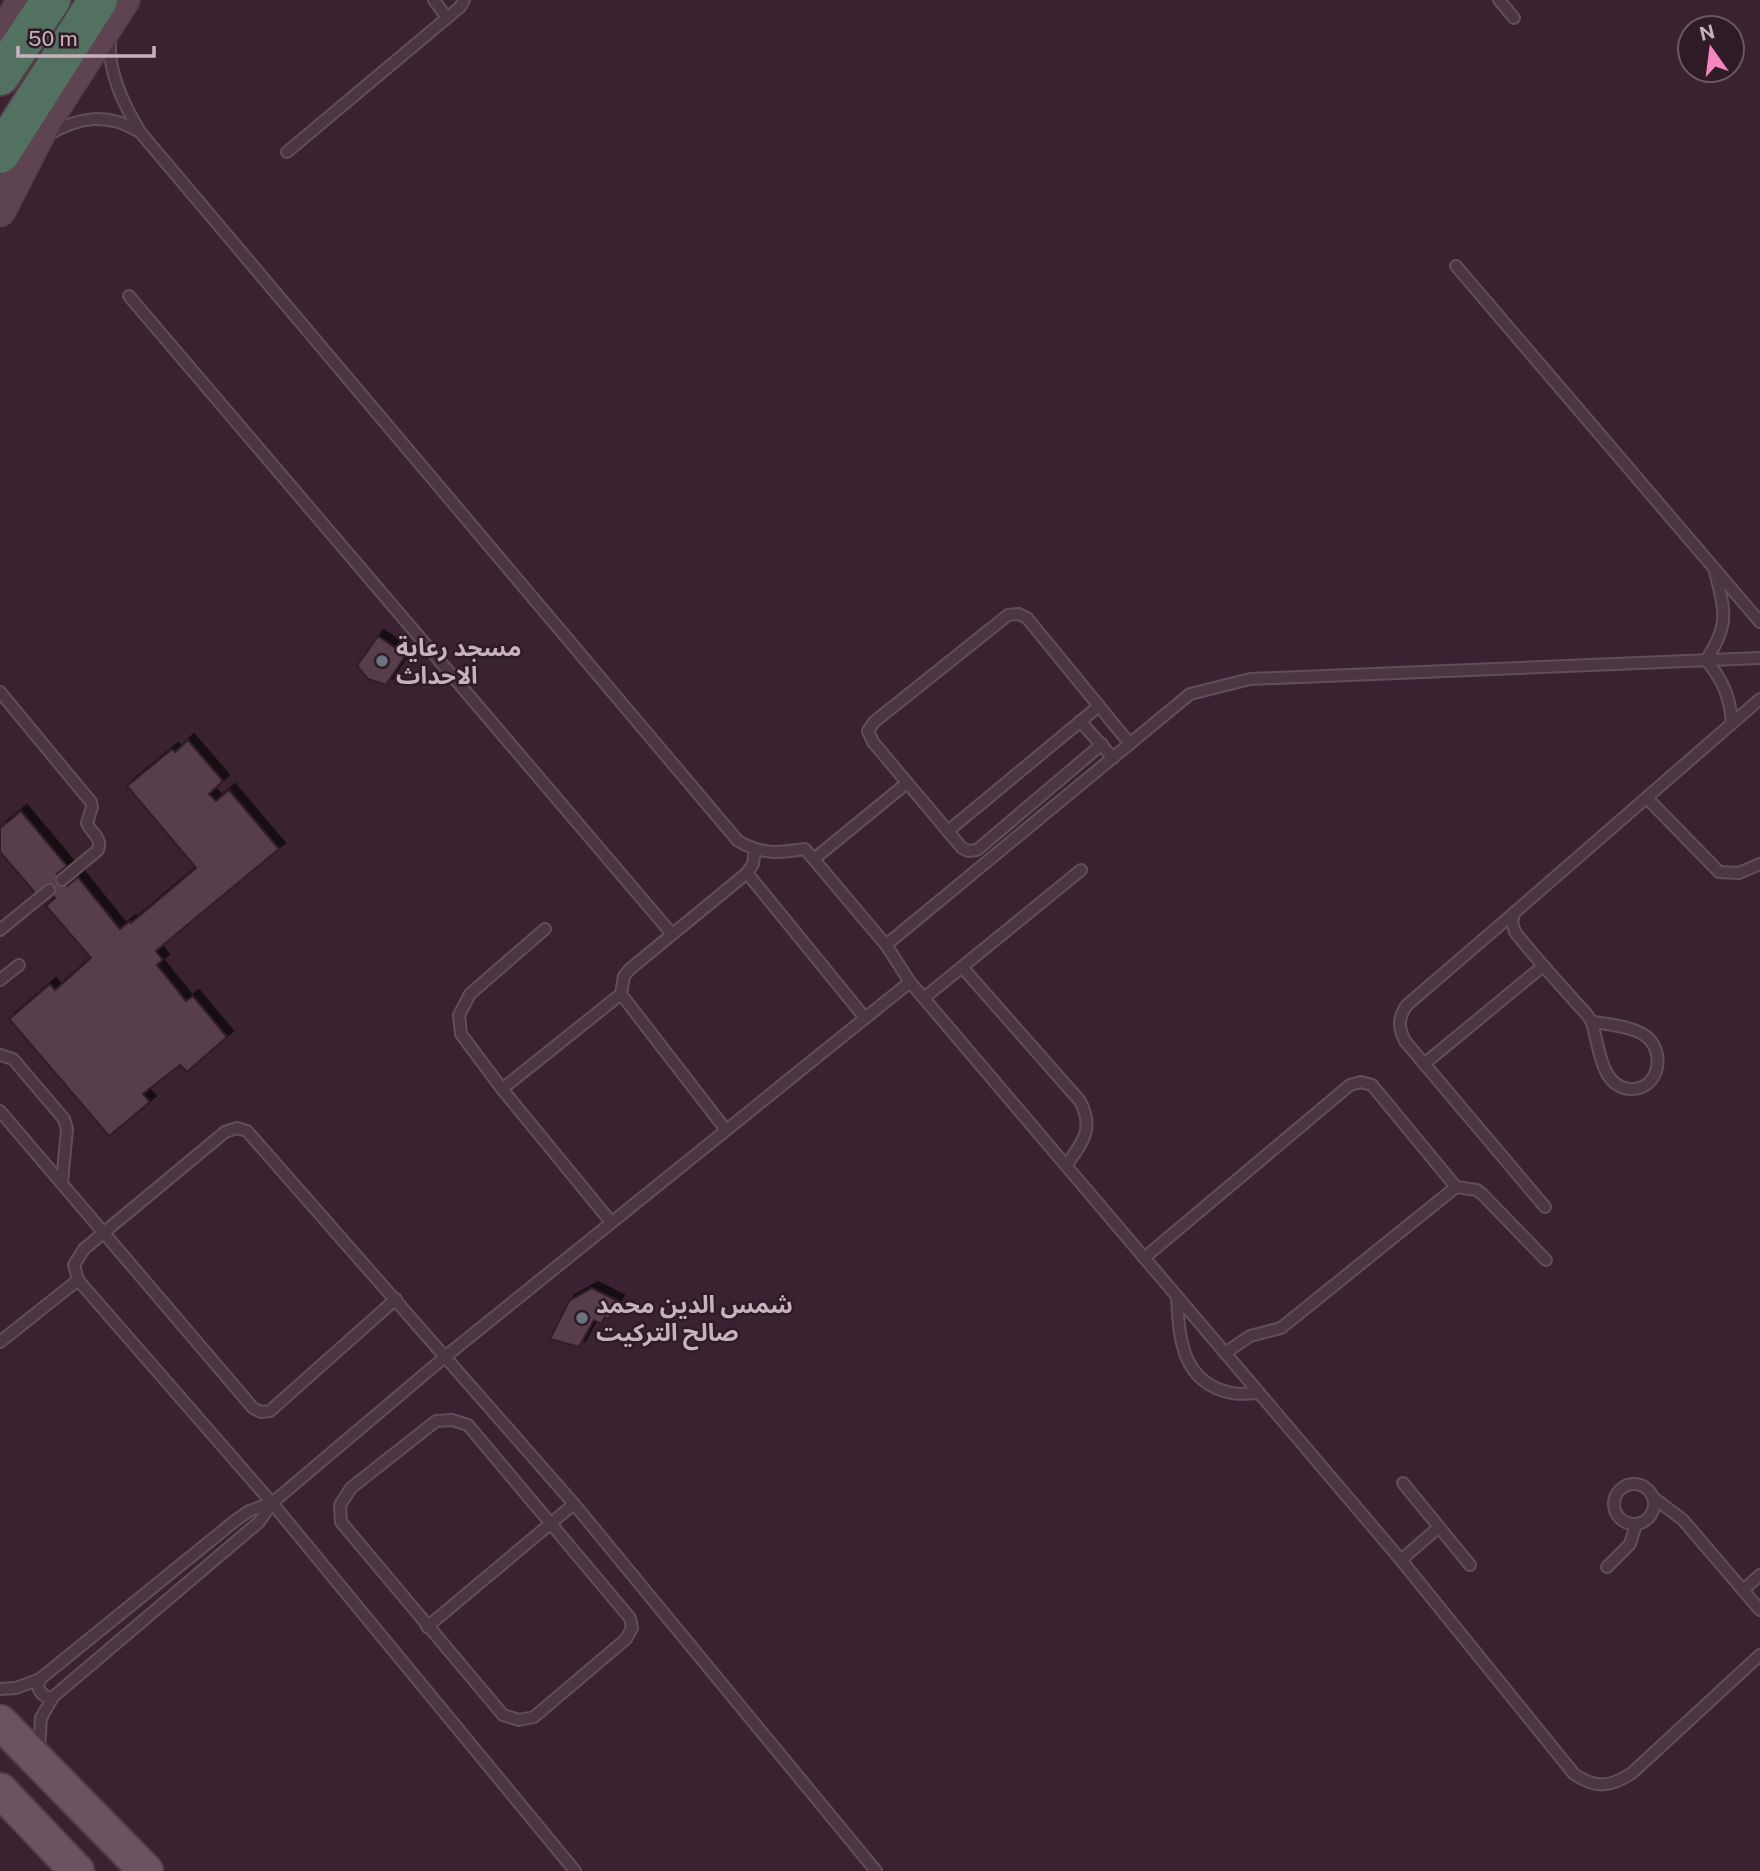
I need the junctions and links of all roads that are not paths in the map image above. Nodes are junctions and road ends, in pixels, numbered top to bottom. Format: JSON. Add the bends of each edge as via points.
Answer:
{"nodes":[{"id":1,"x":23,"y":0,"type":"edge"},
{"id":2,"x":51,"y":0,"type":"edge"},
{"id":3,"x":434,"y":0,"type":"edge"},
{"id":4,"x":464,"y":0,"type":"edge"},
{"id":5,"x":1499,"y":0,"type":"edge"},
{"id":6,"x":112,"y":6,"type":"edge"},
{"id":7,"x":1514,"y":18,"type":"dead end"},
{"id":8,"x":447,"y":19,"type":"junction"},
{"id":9,"x":0,"y":38,"type":"edge"},
{"id":10,"x":0,"y":76,"type":"edge"},
{"id":11,"x":140,"y":132,"type":"junction"},
{"id":12,"x":287,"y":152,"type":"dead end"},
{"id":13,"x":15,"y":154,"type":"edge"},
{"id":14,"x":0,"y":211,"type":"edge"},
{"id":15,"x":1456,"y":266,"type":"dead end"},
{"id":16,"x":130,"y":296,"type":"dead end"},
{"id":17,"x":1714,"y":569,"type":"junction"},
{"id":18,"x":1760,"y":622,"type":"edge"},
{"id":19,"x":1760,"y":657,"type":"edge"},
{"id":20,"x":1706,"y":660,"type":"junction"},
{"id":21,"x":0,"y":692,"type":"edge"},
{"id":22,"x":1760,"y":699,"type":"edge"},
{"id":23,"x":1099,"y":706,"type":"junction"},
{"id":24,"x":1080,"y":721,"type":"junction"},
{"id":25,"x":1732,"y":723,"type":"junction"},
{"id":26,"x":1102,"y":744,"type":"junction"},
{"id":27,"x":1130,"y":744,"type":"junction"},
{"id":28,"x":1113,"y":758,"type":"junction"},
{"id":29,"x":907,"y":783,"type":"junction"},
{"id":30,"x":1647,"y":797,"type":"junction"},
{"id":31,"x":948,"y":831,"type":"junction"},
{"id":32,"x":755,"y":850,"type":"junction"},
{"id":33,"x":814,"y":859,"type":"junction"},
{"id":34,"x":1760,"y":864,"type":"edge"},
{"id":35,"x":1080,"y":870,"type":"dead end"},
{"id":36,"x":747,"y":873,"type":"junction"},
{"id":37,"x":62,"y":880,"type":"dead end"},
{"id":38,"x":49,"y":890,"type":"dead end"},
{"id":39,"x":1514,"y":913,"type":"junction"},
{"id":40,"x":545,"y":929,"type":"dead end"},
{"id":41,"x":0,"y":930,"type":"edge"},
{"id":42,"x":672,"y":934,"type":"junction"},
{"id":43,"x":886,"y":945,"type":"junction"},
{"id":44,"x":19,"y":965,"type":"dead end"},
{"id":45,"x":1544,"y":966,"type":"junction"},
{"id":46,"x":962,"y":967,"type":"junction"},
{"id":47,"x":0,"y":980,"type":"edge"},
{"id":48,"x":910,"y":982,"type":"junction"},
{"id":49,"x":621,"y":994,"type":"junction"},
{"id":50,"x":924,"y":998,"type":"junction"},
{"id":51,"x":865,"y":1018,"type":"junction"},
{"id":52,"x":1591,"y":1021,"type":"junction"},
{"id":53,"x":0,"y":1055,"type":"edge"},
{"id":54,"x":1424,"y":1063,"type":"junction"},
{"id":55,"x":502,"y":1089,"type":"junction"},
{"id":56,"x":0,"y":1111,"type":"edge"},
{"id":57,"x":726,"y":1130,"type":"junction"},
{"id":58,"x":1066,"y":1166,"type":"junction"},
{"id":59,"x":62,"y":1182,"type":"junction"},
{"id":60,"x":1456,"y":1186,"type":"junction"},
{"id":61,"x":1545,"y":1207,"type":"dead end"},
{"id":62,"x":611,"y":1222,"type":"junction"},
{"id":63,"x":104,"y":1233,"type":"junction"},
{"id":64,"x":1144,"y":1258,"type":"junction"},
{"id":65,"x":1546,"y":1261,"type":"dead end"},
{"id":66,"x":78,"y":1280,"type":"junction"},
{"id":67,"x":1177,"y":1297,"type":"junction"},
{"id":68,"x":396,"y":1299,"type":"junction"},
{"id":69,"x":0,"y":1342,"type":"edge"},
{"id":70,"x":1225,"y":1353,"type":"junction"},
{"id":71,"x":446,"y":1356,"type":"junction"},
{"id":72,"x":1259,"y":1394,"type":"junction"},
{"id":73,"x":1403,"y":1483,"type":"dead end"},
{"id":74,"x":1654,"y":1498,"type":"junction"},
{"id":75,"x":272,"y":1503,"type":"junction"},
{"id":76,"x":575,"y":1504,"type":"junction"},
{"id":77,"x":551,"y":1523,"type":"junction"},
{"id":78,"x":1636,"y":1524,"type":"junction"},
{"id":79,"x":1439,"y":1527,"type":"junction"},
{"id":80,"x":1401,"y":1560,"type":"junction"},
{"id":81,"x":1470,"y":1565,"type":"dead end"},
{"id":82,"x":1607,"y":1567,"type":"dead end"},
{"id":83,"x":1760,"y":1575,"type":"edge"},
{"id":84,"x":1743,"y":1590,"type":"junction"},
{"id":85,"x":127,"y":1609,"type":"junction"},
{"id":86,"x":1760,"y":1610,"type":"edge"},
{"id":87,"x":139,"y":1623,"type":"junction"},
{"id":88,"x":427,"y":1627,"type":"junction"},
{"id":89,"x":1760,"y":1655,"type":"edge"},
{"id":90,"x":40,"y":1679,"type":"junction"},
{"id":91,"x":0,"y":1689,"type":"edge"},
{"id":92,"x":53,"y":1697,"type":"junction"},
{"id":93,"x":0,"y":1722,"type":"edge"},
{"id":94,"x":43,"y":1767,"type":"junction"},
{"id":95,"x":0,"y":1790,"type":"edge"},
{"id":96,"x":77,"y":1871,"type":"edge"},
{"id":97,"x":146,"y":1871,"type":"edge"},
{"id":98,"x":575,"y":1871,"type":"edge"},
{"id":99,"x":876,"y":1871,"type":"edge"}],
"edges":[{"from":1,"to":9,"type":"main road"},
{"from":2,"to":10,"type":"highway"},
{"from":3,"to":8,"type":"lane"},
{"from":4,"to":8,"type":"lane"},
{"from":5,"to":7,"type":"lane"},
{"from":6,"to":11,"type":"lane","via":[[112,71]]},
{"from":6,"to":13,"type":"highway"},
{"from":8,"to":12,"type":"lane"},
{"from":11,"to":13,"type":"lane","via":[[111,119],[82,120]]},
{"from":11,"to":32,"type":"lane","via":[[738,841]]},
{"from":13,"to":14,"type":"main road"},
{"from":15,"to":17,"type":"lane"},
{"from":16,"to":42,"type":"lane"},
{"from":17,"to":18,"type":"lane"},
{"from":17,"to":20,"type":"lane","via":[[1724,620],[1719,641]]},
{"from":19,"to":20,"type":"lane"},
{"from":20,"to":25,"type":"lane","via":[[1727,691]]},
{"from":20,"to":27,"type":"lane","via":[[1250,679],[1190,694]]},
{"from":21,"to":37,"type":"lane","via":[[91,802],[87,823],[97,837],[98,850]]},
{"from":22,"to":25,"type":"lane"},
{"from":23,"to":24,"type":"lane"},
{"from":23,"to":27,"type":"lane"},
{"from":23,"to":29,"type":"lane","via":[[1027,618],[1008,615],[868,731]]},
{"from":24,"to":26,"type":"lane"},
{"from":24,"to":31,"type":"lane"},
{"from":25,"to":30,"type":"lane"},
{"from":26,"to":28,"type":"lane"},
{"from":26,"to":31,"type":"lane","via":[[977,849],[962,848]]},
{"from":27,"to":28,"type":"lane"},
{"from":28,"to":43,"type":"lane"},
{"from":29,"to":31,"type":"lane"},
{"from":29,"to":33,"type":"lane"},
{"from":30,"to":34,"type":"lane","via":[[1719,872],[1740,873]]},
{"from":30,"to":39,"type":"lane"},
{"from":32,"to":33,"type":"lane","via":[[805,849]]},
{"from":32,"to":36,"type":"lane"},
{"from":33,"to":43,"type":"lane"},
{"from":35,"to":46,"type":"lane"},
{"from":36,"to":42,"type":"lane"},
{"from":36,"to":51,"type":"lane"},
{"from":38,"to":41,"type":"lane"},
{"from":39,"to":45,"type":"lane","via":[[1515,932]]},
{"from":39,"to":54,"type":"lane","via":[[1401,1013],[1401,1033]]},
{"from":40,"to":55,"type":"lane","via":[[470,994],[459,1014],[461,1034]]},
{"from":42,"to":49,"type":"lane","via":[[630,968]]},
{"from":43,"to":48,"type":"lane"},
{"from":44,"to":47,"type":"lane"},
{"from":45,"to":52,"type":"lane"},
{"from":45,"to":54,"type":"lane"},
{"from":46,"to":50,"type":"lane"},
{"from":46,"to":58,"type":"lane","via":[[1080,1101],[1086,1136]]},
{"from":48,"to":50,"type":"lane"},
{"from":48,"to":51,"type":"lane"},
{"from":49,"to":55,"type":"lane"},
{"from":49,"to":57,"type":"lane"},
{"from":50,"to":58,"type":"lane"},
{"from":51,"to":57,"type":"lane"},
{"from":52,"to":52,"type":"lane","via":[[1599,1054],[1613,1081],[1628,1089],[1647,1083],[1658,1066],[1655,1047],[1647,1037]]},
{"from":53,"to":59,"type":"lane","via":[[13,1059],[64,1119]]},
{"from":54,"to":61,"type":"lane"},
{"from":55,"to":62,"type":"lane"},
{"from":56,"to":59,"type":"lane"},
{"from":57,"to":62,"type":"lane"},
{"from":58,"to":64,"type":"lane"},
{"from":59,"to":63,"type":"lane"},
{"from":60,"to":64,"type":"lane","via":[[1372,1085],[1361,1082],[1350,1085]]},
{"from":60,"to":65,"type":"lane","via":[[1477,1190]]},
{"from":60,"to":70,"type":"lane","via":[[1280,1328],[1250,1336]]},
{"from":62,"to":71,"type":"lane"},
{"from":63,"to":66,"type":"lane","via":[[84,1249],[74,1265]]},
{"from":63,"to":68,"type":"lane","via":[[225,1132],[237,1128],[247,1131]]},
{"from":63,"to":68,"type":"lane","via":[[261,1412],[270,1411]]},
{"from":64,"to":67,"type":"lane"},
{"from":66,"to":69,"type":"lane"},
{"from":66,"to":75,"type":"lane"},
{"from":67,"to":70,"type":"lane"},
{"from":67,"to":72,"type":"lane","via":[[1179,1336],[1191,1367],[1216,1388]]},
{"from":68,"to":71,"type":"lane"},
{"from":70,"to":72,"type":"lane"},
{"from":71,"to":75,"type":"lane"},
{"from":71,"to":76,"type":"lane"},
{"from":72,"to":80,"type":"lane"},
{"from":73,"to":79,"type":"lane"},
{"from":74,"to":78,"type":"lane","via":[[1651,1515]]},
{"from":74,"to":78,"type":"lane","via":[[1642,1485],[1632,1483],[1617,1492],[1614,1501],[1619,1518]]},
{"from":74,"to":84,"type":"lane","via":[[1683,1520]]},
{"from":75,"to":85,"type":"lane","via":[[242,1515]]},
{"from":75,"to":87,"type":"lane","via":[[259,1522]]},
{"from":75,"to":98,"type":"lane"},
{"from":76,"to":77,"type":"lane"},
{"from":76,"to":99,"type":"lane"},
{"from":77,"to":88,"type":"lane"},
{"from":77,"to":88,"type":"lane","via":[[630,1618],[632,1628],[626,1639],[534,1717],[519,1720],[503,1715]]},
{"from":77,"to":88,"type":"lane","via":[[468,1425],[452,1420],[436,1421],[351,1488],[341,1505],[341,1522]]},
{"from":78,"to":82,"type":"lane","via":[[1630,1544]]},
{"from":79,"to":80,"type":"lane"},
{"from":79,"to":81,"type":"lane"},
{"from":80,"to":89,"type":"lane","via":[[1585,1782],[1618,1783],[1632,1773]]},
{"from":83,"to":84,"type":"lane"},
{"from":84,"to":86,"type":"lane"},
{"from":85,"to":87,"type":"lane"},
{"from":85,"to":90,"type":"lane"},
{"from":87,"to":92,"type":"lane"},
{"from":90,"to":91,"type":"lane"},
{"from":90,"to":92,"type":"lane","via":[[41,1693]]},
{"from":92,"to":94,"type":"lane","via":[[39,1729]]},
{"from":93,"to":94,"type":"main road"},
{"from":94,"to":97,"type":"main road"},
{"from":95,"to":96,"type":"main road"}]}
